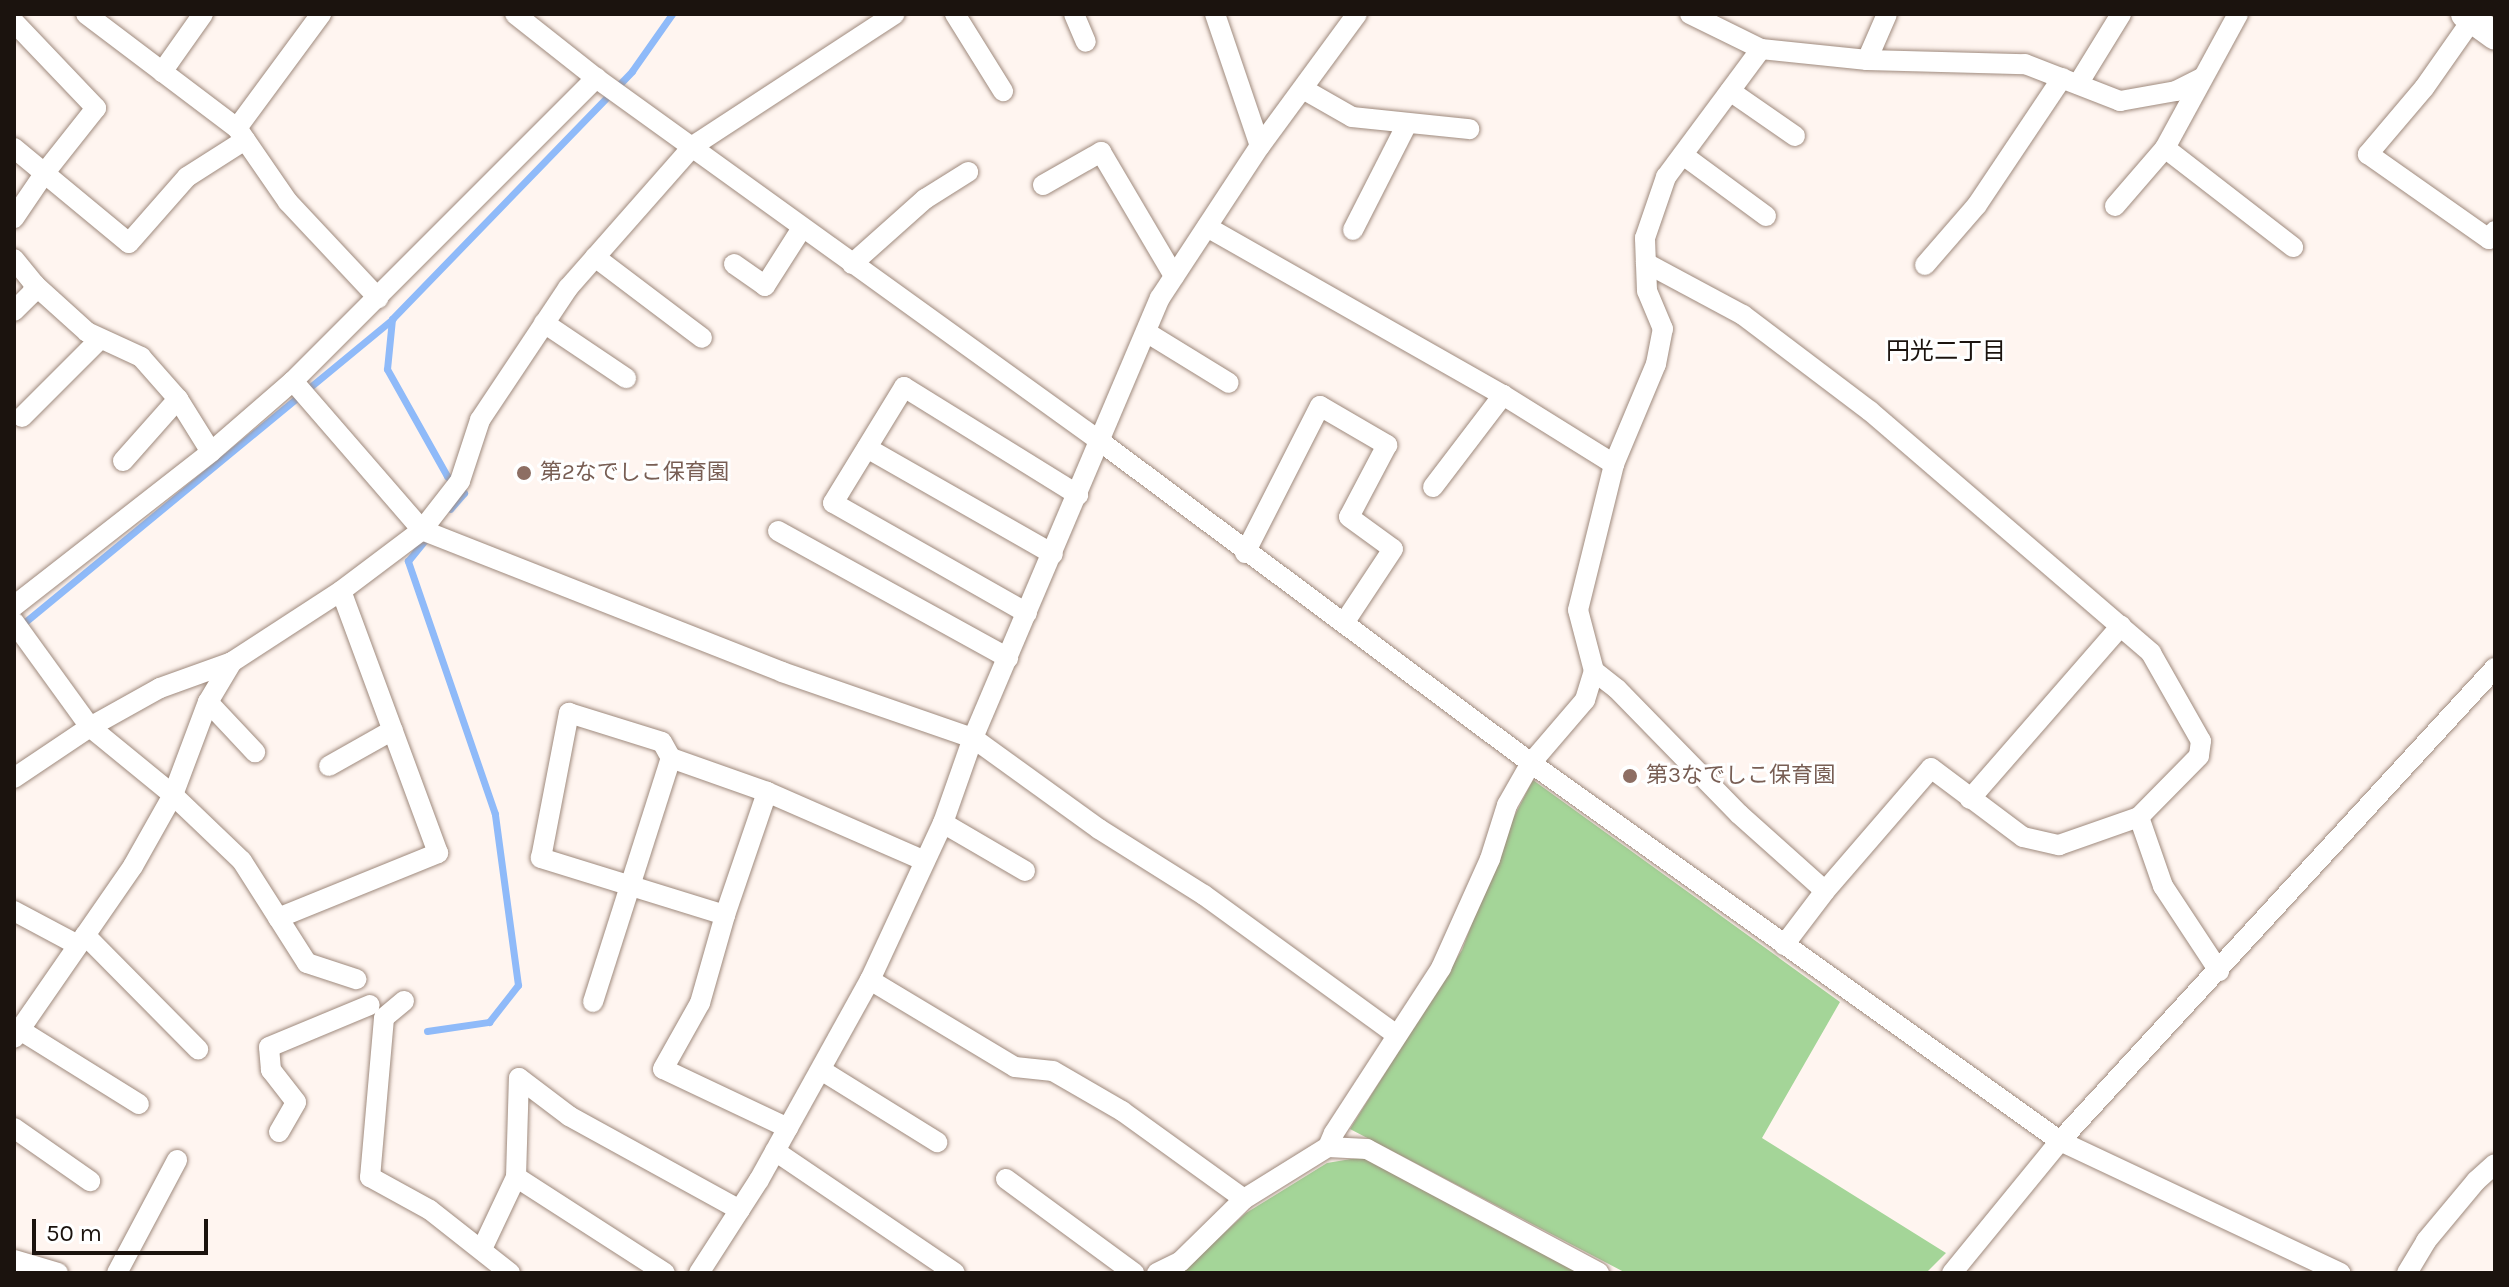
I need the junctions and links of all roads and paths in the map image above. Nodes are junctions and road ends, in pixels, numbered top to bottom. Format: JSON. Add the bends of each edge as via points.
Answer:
{"nodes":[{"id":1,"x":86,"y":14,"type":"edge"},
{"id":2,"x":203,"y":14,"type":"edge"},
{"id":3,"x":321,"y":14,"type":"edge"},
{"id":4,"x":515,"y":14,"type":"edge"},
{"id":5,"x":895,"y":14,"type":"edge"},
{"id":6,"x":955,"y":14,"type":"edge"},
{"id":7,"x":1074,"y":14,"type":"edge"},
{"id":8,"x":1215,"y":14,"type":"edge"},
{"id":9,"x":1357,"y":14,"type":"edge"},
{"id":10,"x":1690,"y":14,"type":"edge"},
{"id":11,"x":1887,"y":14,"type":"edge"},
{"id":12,"x":2121,"y":14,"type":"edge"},
{"id":13,"x":2238,"y":14,"type":"edge"},
{"id":14,"x":2471,"y":16,"type":"edge"},
{"id":15,"x":14,"y":22,"type":"edge"},
{"id":16,"x":2495,"y":36,"type":"edge"},
{"id":17,"x":1086,"y":42,"type":"dead end"},
{"id":18,"x":1761,"y":49,"type":"junction"},
{"id":19,"x":1867,"y":60,"type":"junction"},
{"id":20,"x":162,"y":72,"type":"junction"},
{"id":21,"x":2202,"y":78,"type":"junction"},
{"id":22,"x":598,"y":80,"type":"junction"},
{"id":23,"x":2070,"y":81,"type":"junction"},
{"id":24,"x":1303,"y":89,"type":"junction"},
{"id":25,"x":1003,"y":91,"type":"dead end"},
{"id":26,"x":1730,"y":91,"type":"junction"},
{"id":27,"x":1407,"y":124,"type":"junction"},
{"id":28,"x":1469,"y":129,"type":"dead end"},
{"id":29,"x":241,"y":134,"type":"junction"},
{"id":30,"x":1795,"y":136,"type":"dead end"},
{"id":31,"x":693,"y":146,"type":"junction"},
{"id":32,"x":1260,"y":146,"type":"junction"},
{"id":33,"x":14,"y":148,"type":"edge"},
{"id":34,"x":2165,"y":148,"type":"junction"},
{"id":35,"x":1683,"y":155,"type":"junction"},
{"id":36,"x":46,"y":171,"type":"junction"},
{"id":37,"x":968,"y":172,"type":"dead end"},
{"id":38,"x":1043,"y":185,"type":"dead end"},
{"id":39,"x":2115,"y":206,"type":"dead end"},
{"id":40,"x":1766,"y":216,"type":"dead end"},
{"id":41,"x":14,"y":218,"type":"edge"},
{"id":42,"x":1207,"y":227,"type":"junction"},
{"id":43,"x":802,"y":228,"type":"junction"},
{"id":44,"x":1353,"y":230,"type":"dead end"},
{"id":45,"x":2495,"y":231,"type":"edge"},
{"id":46,"x":2293,"y":247,"type":"dead end"},
{"id":47,"x":595,"y":257,"type":"junction"},
{"id":48,"x":14,"y":259,"type":"edge"},
{"id":49,"x":1646,"y":263,"type":"junction"},
{"id":50,"x":734,"y":264,"type":"dead end"},
{"id":51,"x":852,"y":264,"type":"junction"},
{"id":52,"x":1925,"y":265,"type":"dead end"},
{"id":53,"x":1174,"y":276,"type":"junction"},
{"id":54,"x":35,"y":285,"type":"junction"},
{"id":55,"x":378,"y":298,"type":"junction"},
{"id":56,"x":14,"y":311,"type":"edge"},
{"id":57,"x":544,"y":323,"type":"junction"},
{"id":58,"x":1146,"y":332,"type":"junction"},
{"id":59,"x":702,"y":338,"type":"dead end"},
{"id":60,"x":100,"y":339,"type":"junction"},
{"id":61,"x":626,"y":378,"type":"dead end"},
{"id":62,"x":293,"y":382,"type":"junction"},
{"id":63,"x":1229,"y":383,"type":"dead end"},
{"id":64,"x":1503,"y":395,"type":"junction"},
{"id":65,"x":178,"y":399,"type":"junction"},
{"id":66,"x":22,"y":417,"type":"dead end"},
{"id":67,"x":1101,"y":442,"type":"junction"},
{"id":68,"x":867,"y":448,"type":"junction"},
{"id":69,"x":211,"y":452,"type":"junction"},
{"id":70,"x":123,"y":461,"type":"dead end"},
{"id":71,"x":1614,"y":464,"type":"junction"},
{"id":72,"x":1433,"y":487,"type":"dead end"},
{"id":73,"x":1078,"y":495,"type":"junction"},
{"id":74,"x":422,"y":530,"type":"junction"},
{"id":75,"x":778,"y":531,"type":"dead end"},
{"id":76,"x":1245,"y":553,"type":"junction"},
{"id":77,"x":1053,"y":554,"type":"junction"},
{"id":78,"x":341,"y":591,"type":"junction"},
{"id":79,"x":14,"y":606,"type":"edge"},
{"id":80,"x":1027,"y":613,"type":"junction"},
{"id":81,"x":14,"y":622,"type":"edge"},
{"id":82,"x":1344,"y":623,"type":"junction"},
{"id":83,"x":2121,"y":626,"type":"junction"},
{"id":84,"x":1008,"y":658,"type":"junction"},
{"id":85,"x":232,"y":662,"type":"junction"},
{"id":86,"x":2495,"y":668,"type":"edge"},
{"id":87,"x":1594,"y":671,"type":"junction"},
{"id":88,"x":208,"y":702,"type":"junction"},
{"id":89,"x":90,"y":727,"type":"junction"},
{"id":90,"x":393,"y":730,"type":"junction"},
{"id":91,"x":973,"y":738,"type":"junction"},
{"id":92,"x":255,"y":752,"type":"dead end"},
{"id":93,"x":671,"y":758,"type":"junction"},
{"id":94,"x":1531,"y":763,"type":"junction"},
{"id":95,"x":329,"y":766,"type":"dead end"},
{"id":96,"x":14,"y":778,"type":"edge"},
{"id":97,"x":767,"y":792,"type":"junction"},
{"id":98,"x":173,"y":795,"type":"junction"},
{"id":99,"x":1970,"y":799,"type":"junction"},
{"id":100,"x":2139,"y":817,"type":"junction"},
{"id":101,"x":943,"y":823,"type":"junction"},
{"id":102,"x":925,"y":861,"type":"junction"},
{"id":103,"x":1025,"y":871,"type":"dead end"},
{"id":104,"x":628,"y":883,"type":"junction"},
{"id":105,"x":1825,"y":891,"type":"junction"},
{"id":106,"x":14,"y":911,"type":"edge"},
{"id":107,"x":725,"y":915,"type":"junction"},
{"id":108,"x":278,"y":918,"type":"junction"},
{"id":109,"x":82,"y":940,"type":"junction"},
{"id":110,"x":1784,"y":945,"type":"junction"},
{"id":111,"x":2219,"y":971,"type":"junction"},
{"id":112,"x":356,"y":979,"type":"dead end"},
{"id":113,"x":870,"y":980,"type":"junction"},
{"id":114,"x":404,"y":1001,"type":"dead end"},
{"id":115,"x":593,"y":1002,"type":"dead end"},
{"id":116,"x":370,"y":1005,"type":"dead end"},
{"id":117,"x":16,"y":1035,"type":"edge"},
{"id":118,"x":1397,"y":1035,"type":"junction"},
{"id":119,"x":198,"y":1049,"type":"dead end"},
{"id":120,"x":821,"y":1070,"type":"junction"},
{"id":121,"x":139,"y":1104,"type":"dead end"},
{"id":122,"x":14,"y":1128,"type":"edge"},
{"id":123,"x":788,"y":1128,"type":"junction"},
{"id":124,"x":279,"y":1132,"type":"dead end"},
{"id":125,"x":2060,"y":1141,"type":"junction"},
{"id":126,"x":937,"y":1142,"type":"dead end"},
{"id":127,"x":1328,"y":1147,"type":"junction"},
{"id":128,"x":775,"y":1151,"type":"junction"},
{"id":129,"x":177,"y":1160,"type":"dead end"},
{"id":130,"x":2495,"y":1164,"type":"edge"},
{"id":131,"x":516,"y":1177,"type":"junction"},
{"id":132,"x":1006,"y":1179,"type":"dead end"},
{"id":133,"x":90,"y":1181,"type":"dead end"},
{"id":134,"x":1244,"y":1199,"type":"junction"},
{"id":135,"x":740,"y":1210,"type":"junction"},
{"id":136,"x":482,"y":1249,"type":"junction"},
{"id":137,"x":14,"y":1260,"type":"edge"},
{"id":138,"x":506,"y":1272,"type":"edge"},
{"id":139,"x":58,"y":1273,"type":"edge"},
{"id":140,"x":117,"y":1273,"type":"edge"},
{"id":141,"x":665,"y":1273,"type":"edge"},
{"id":142,"x":699,"y":1273,"type":"edge"},
{"id":143,"x":955,"y":1273,"type":"edge"},
{"id":144,"x":1134,"y":1273,"type":"edge"},
{"id":145,"x":1157,"y":1273,"type":"edge"},
{"id":146,"x":1599,"y":1273,"type":"edge"},
{"id":147,"x":1952,"y":1273,"type":"edge"},
{"id":148,"x":2340,"y":1273,"type":"edge"},
{"id":149,"x":2407,"y":1273,"type":"edge"}],
"edges":[{"from":1,"to":20,"type":"street"},
{"from":2,"to":20,"type":"street"},
{"from":3,"to":29,"type":"street"},
{"from":4,"to":22,"type":"street"},
{"from":5,"to":31,"type":"street"},
{"from":6,"to":25,"type":"street"},
{"from":7,"to":17,"type":"street"},
{"from":8,"to":32,"type":"street"},
{"from":9,"to":24,"type":"street"},
{"from":10,"to":18,"type":"street"},
{"from":11,"to":19,"type":"street"},
{"from":12,"to":23,"type":"street"},
{"from":13,"to":21,"type":"street"},
{"from":14,"to":16,"type":"main road"},
{"from":14,"to":45,"type":"street","via":[[2424,88],[2368,154],[2489,239]]},
{"from":15,"to":36,"type":"street","via":[[96,108]]},
{"from":18,"to":19,"type":"street"},
{"from":18,"to":26,"type":"street"},
{"from":19,"to":23,"type":"street","via":[[2025,64]]},
{"from":20,"to":29,"type":"street"},
{"from":21,"to":23,"type":"street","via":[[2176,91],[2120,101]]},
{"from":21,"to":34,"type":"street"},
{"from":22,"to":31,"type":"street"},
{"from":22,"to":55,"type":"street"},
{"from":23,"to":52,"type":"street"},
{"from":24,"to":27,"type":"street","via":[[1352,117]]},
{"from":24,"to":32,"type":"street"},
{"from":26,"to":30,"type":"street"},
{"from":26,"to":35,"type":"street"},
{"from":27,"to":28,"type":"street"},
{"from":27,"to":44,"type":"street"},
{"from":29,"to":36,"type":"street","via":[[187,177],[129,243]]},
{"from":29,"to":55,"type":"street","via":[[288,202]]},
{"from":31,"to":43,"type":"street"},
{"from":31,"to":47,"type":"street"},
{"from":32,"to":42,"type":"street"},
{"from":33,"to":36,"type":"street"},
{"from":34,"to":39,"type":"street"},
{"from":34,"to":46,"type":"street"},
{"from":35,"to":40,"type":"street"},
{"from":35,"to":49,"type":"street","via":[[1666,177],[1645,238]]},
{"from":36,"to":41,"type":"street"},
{"from":37,"to":51,"type":"street","via":[[925,199]]},
{"from":38,"to":53,"type":"street","via":[[1101,152]]},
{"from":42,"to":53,"type":"street"},
{"from":42,"to":64,"type":"street"},
{"from":43,"to":50,"type":"street","via":[[765,286]]},
{"from":43,"to":51,"type":"street"},
{"from":47,"to":57,"type":"street"},
{"from":47,"to":59,"type":"street"},
{"from":48,"to":54,"type":"street"},
{"from":49,"to":71,"type":"street","via":[[1647,291],[1663,329],[1656,364]]},
{"from":49,"to":83,"type":"street","via":[[1743,315],[1870,411]]},
{"from":51,"to":67,"type":"street"},
{"from":53,"to":58,"type":"street"},
{"from":54,"to":56,"type":"street"},
{"from":54,"to":60,"type":"street"},
{"from":55,"to":62,"type":"street"},
{"from":57,"to":61,"type":"street"},
{"from":57,"to":74,"type":"street","via":[[480,420],[460,481]]},
{"from":58,"to":63,"type":"street"},
{"from":58,"to":67,"type":"street"},
{"from":60,"to":65,"type":"street","via":[[141,357]]},
{"from":60,"to":66,"type":"street"},
{"from":62,"to":69,"type":"street"},
{"from":62,"to":74,"type":"street"},
{"from":64,"to":71,"type":"street"},
{"from":64,"to":72,"type":"street"},
{"from":65,"to":69,"type":"street"},
{"from":65,"to":70,"type":"street"},
{"from":67,"to":73,"type":"street"},
{"from":67,"to":76,"type":"street"},
{"from":68,"to":73,"type":"street","via":[[904,387]]},
{"from":68,"to":77,"type":"street"},
{"from":68,"to":80,"type":"street","via":[[833,503]]},
{"from":69,"to":79,"type":"street"},
{"from":71,"to":87,"type":"street","via":[[1578,610]]},
{"from":73,"to":77,"type":"street"},
{"from":74,"to":78,"type":"street"},
{"from":74,"to":91,"type":"street","via":[[782,672]]},
{"from":75,"to":84,"type":"street"},
{"from":76,"to":82,"type":"street"},
{"from":76,"to":82,"type":"street","via":[[1320,406],[1387,445],[1349,517],[1393,549]]},
{"from":77,"to":80,"type":"street"},
{"from":78,"to":85,"type":"street"},
{"from":78,"to":90,"type":"street"},
{"from":80,"to":84,"type":"street"},
{"from":81,"to":89,"type":"street"},
{"from":82,"to":94,"type":"street"},
{"from":83,"to":99,"type":"street"},
{"from":83,"to":100,"type":"street","via":[[2151,653],[2201,741],[2199,756]]},
{"from":84,"to":91,"type":"street"},
{"from":85,"to":88,"type":"street"},
{"from":85,"to":89,"type":"street","via":[[160,688]]},
{"from":86,"to":111,"type":"street"},
{"from":87,"to":94,"type":"street","via":[[1585,700]]},
{"from":87,"to":105,"type":"street"},
{"from":88,"to":92,"type":"street"},
{"from":88,"to":98,"type":"street"},
{"from":89,"to":96,"type":"street"},
{"from":89,"to":98,"type":"street"},
{"from":90,"to":95,"type":"street"},
{"from":90,"to":108,"type":"street","via":[[438,853]]},
{"from":91,"to":101,"type":"street"},
{"from":91,"to":118,"type":"street"},
{"from":93,"to":97,"type":"street"},
{"from":93,"to":104,"type":"street"},
{"from":93,"to":104,"type":"street","via":[[662,742],[569,713],[541,858]]},
{"from":94,"to":110,"type":"street"},
{"from":94,"to":118,"type":"street","via":[[1507,805],[1490,859],[1441,968]]},
{"from":97,"to":102,"type":"street"},
{"from":97,"to":107,"type":"street"},
{"from":98,"to":108,"type":"street","via":[[242,861]]},
{"from":98,"to":109,"type":"street"},
{"from":99,"to":100,"type":"street","via":[[2023,837],[2059,845]]},
{"from":99,"to":105,"type":"street","via":[[1931,768]]},
{"from":100,"to":111,"type":"street","via":[[2163,886]]},
{"from":101,"to":102,"type":"street"},
{"from":101,"to":103,"type":"street"},
{"from":102,"to":113,"type":"street"},
{"from":104,"to":107,"type":"street"},
{"from":104,"to":115,"type":"street"},
{"from":105,"to":110,"type":"street"},
{"from":106,"to":109,"type":"street"},
{"from":107,"to":123,"type":"street","via":[[700,1003],[663,1069]]},
{"from":108,"to":112,"type":"street","via":[[307,963]]},
{"from":109,"to":117,"type":"street"},
{"from":109,"to":119,"type":"street"},
{"from":110,"to":125,"type":"street"},
{"from":111,"to":125,"type":"street"},
{"from":113,"to":120,"type":"street"},
{"from":113,"to":134,"type":"street","via":[[1015,1067],[1053,1071],[1122,1111]]},
{"from":114,"to":136,"type":"street","via":[[384,1018],[370,1177],[430,1210]]},
{"from":116,"to":124,"type":"street","via":[[269,1047],[271,1070],[296,1102]]},
{"from":117,"to":121,"type":"street"},
{"from":118,"to":127,"type":"street"},
{"from":120,"to":123,"type":"street"},
{"from":120,"to":126,"type":"street"},
{"from":122,"to":133,"type":"street"},
{"from":123,"to":128,"type":"street"},
{"from":125,"to":147,"type":"street"},
{"from":125,"to":148,"type":"street"},
{"from":127,"to":134,"type":"street"},
{"from":127,"to":146,"type":"street","via":[[1367,1149]]},
{"from":128,"to":135,"type":"street"},
{"from":128,"to":143,"type":"street"},
{"from":129,"to":140,"type":"street"},
{"from":130,"to":149,"type":"street","via":[[2426,1241]]},
{"from":131,"to":135,"type":"street","via":[[519,1078],[569,1116]]},
{"from":131,"to":136,"type":"street"},
{"from":131,"to":141,"type":"street"},
{"from":132,"to":144,"type":"street"},
{"from":134,"to":145,"type":"street","via":[[1180,1262]]},
{"from":135,"to":142,"type":"street"},
{"from":136,"to":138,"type":"street"},
{"from":137,"to":139,"type":"street"}]}
